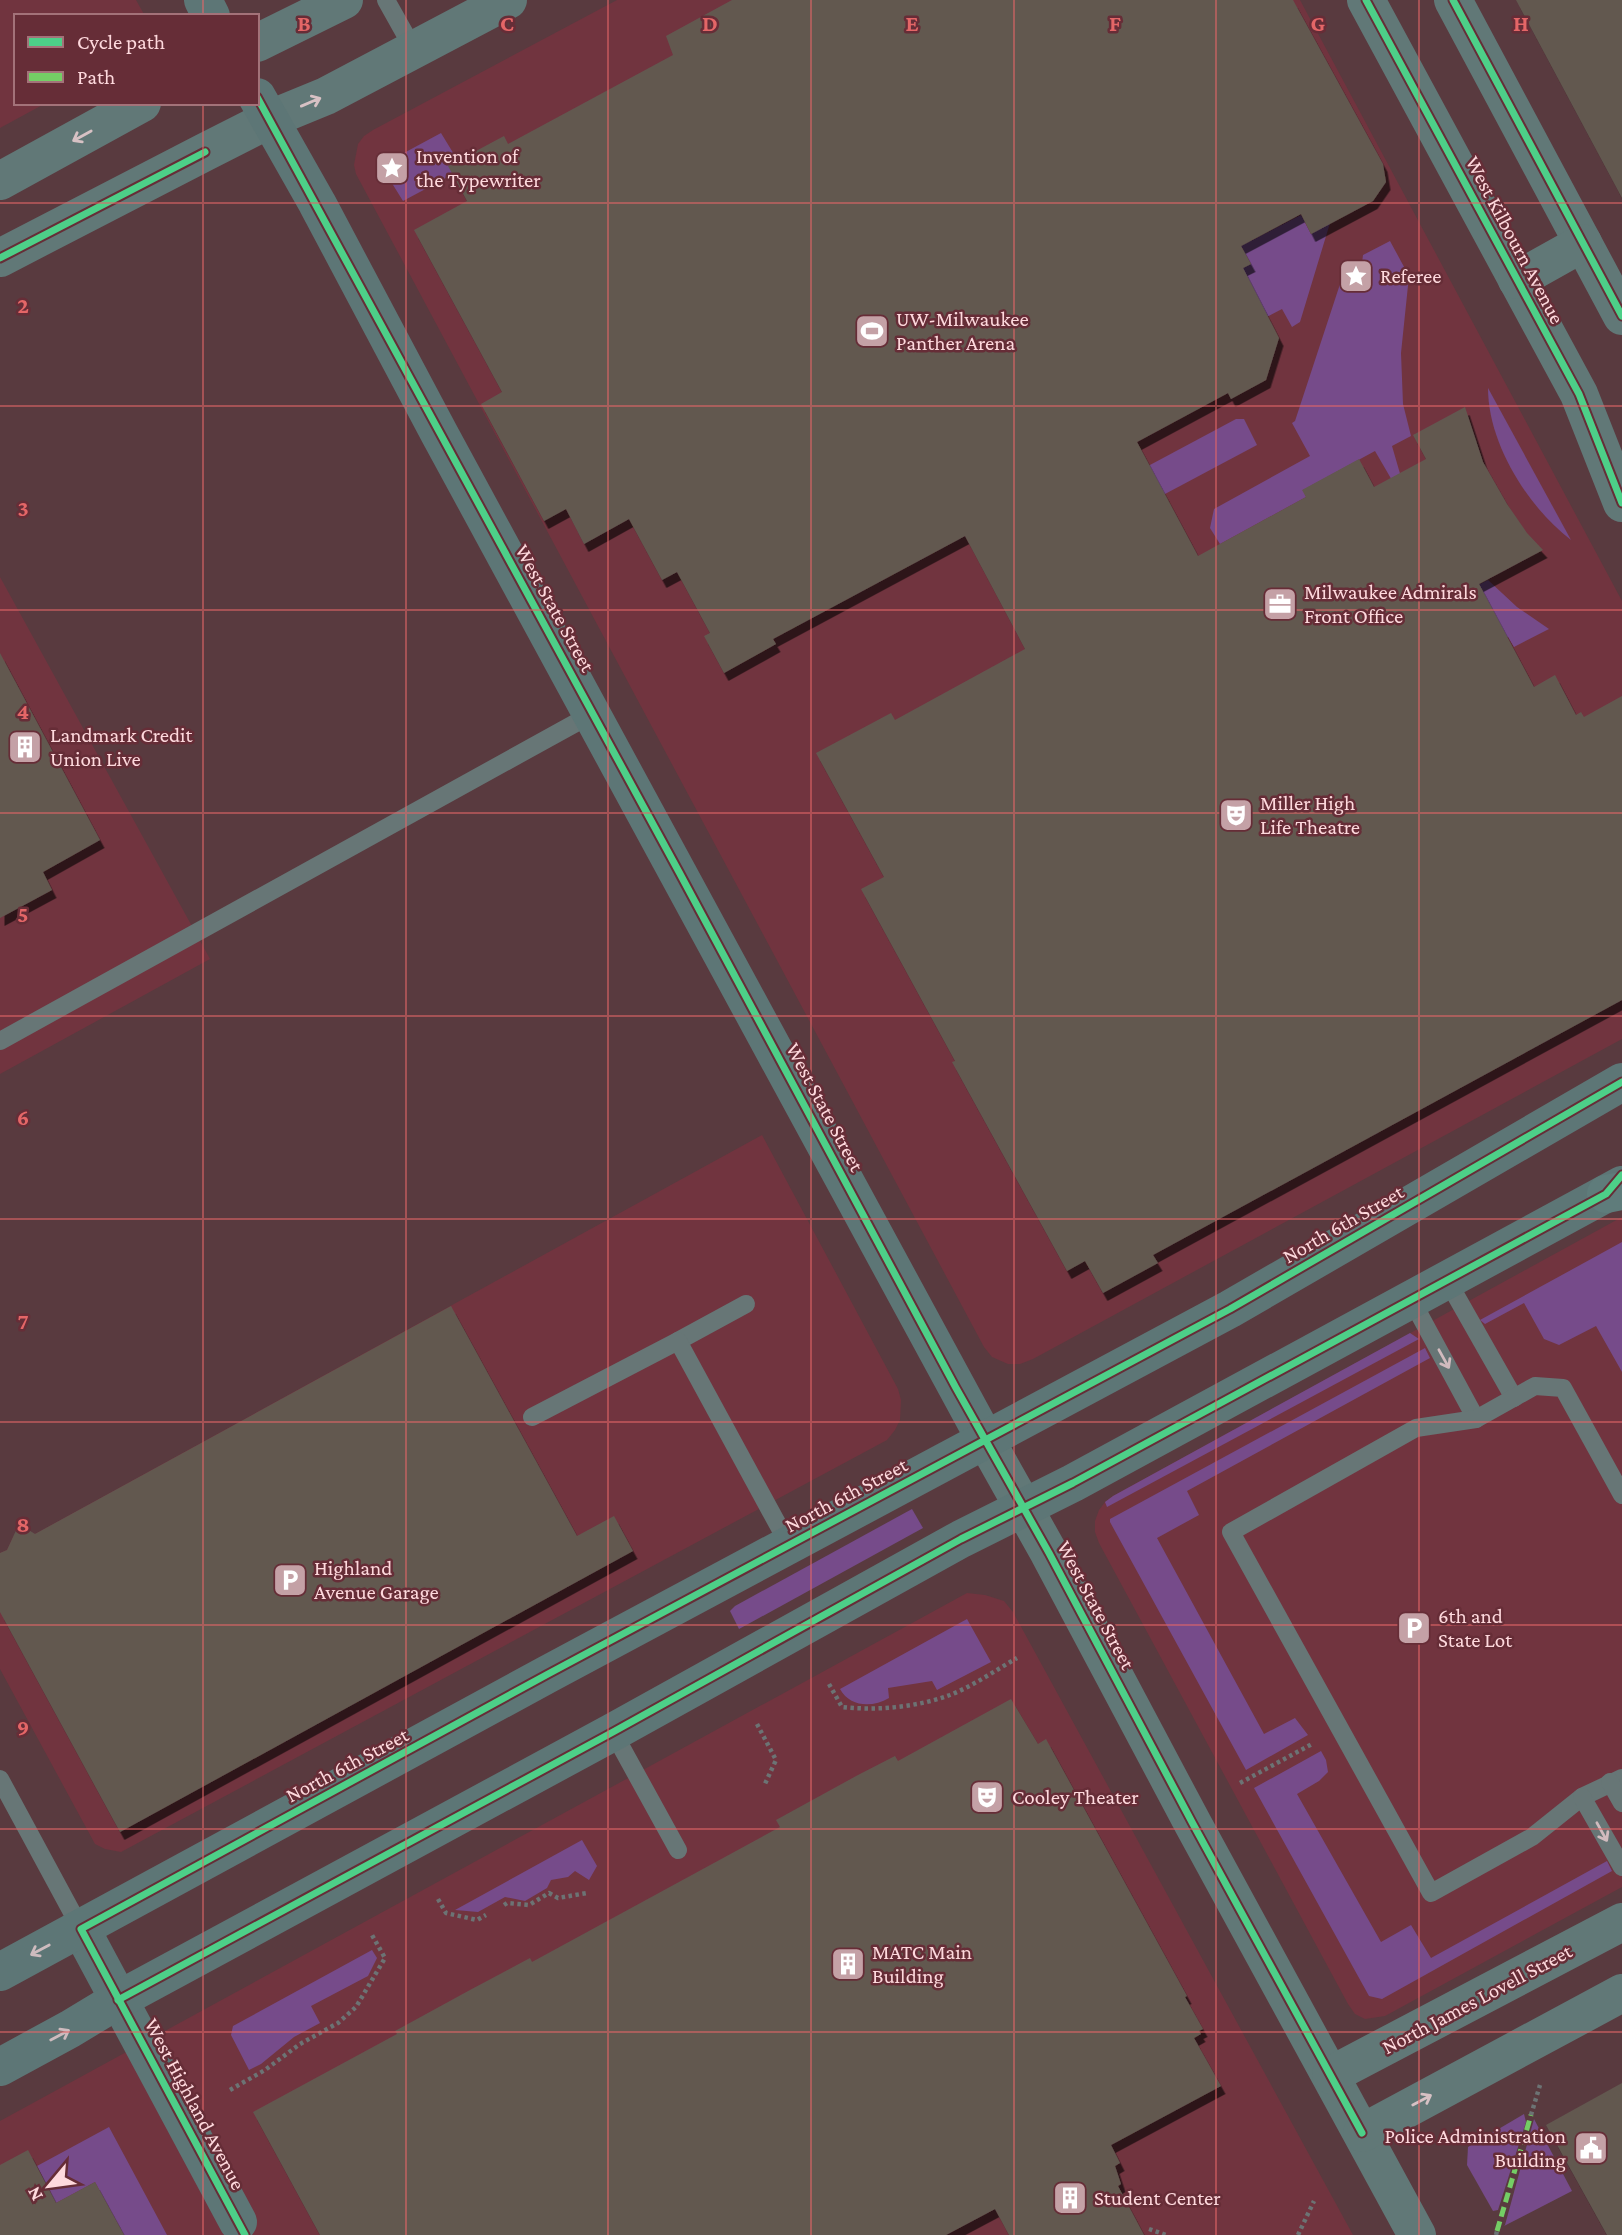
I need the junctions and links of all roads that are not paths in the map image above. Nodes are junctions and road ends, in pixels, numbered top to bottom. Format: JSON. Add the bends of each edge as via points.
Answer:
{"nodes":[{"id":1,"x":344,"y":0,"type":"edge"},
{"id":2,"x":386,"y":0,"type":"edge"},
{"id":3,"x":508,"y":0,"type":"edge"},
{"id":4,"x":1366,"y":0,"type":"edge"},
{"id":5,"x":1453,"y":0,"type":"edge"},
{"id":6,"x":259,"y":42,"type":"edge"},
{"id":7,"x":414,"y":50,"type":"junction"},
{"id":8,"x":138,"y":105,"type":"edge"},
{"id":9,"x":264,"y":108,"type":"edge"},
{"id":10,"x":0,"y":181,"type":"edge"},
{"id":11,"x":1583,"y":243,"type":"junction"},
{"id":12,"x":0,"y":258,"type":"edge"},
{"id":13,"x":1517,"y":280,"type":"junction"},
{"id":14,"x":1622,"y":316,"type":"edge"},
{"id":15,"x":1622,"y":503,"type":"edge"},
{"id":16,"x":592,"y":713,"type":"junction"},
{"id":17,"x":0,"y":1041,"type":"edge"},
{"id":18,"x":1622,"y":1082,"type":"edge"},
{"id":19,"x":1618,"y":1186,"type":"edge"},
{"id":20,"x":1447,"y":1280,"type":"junction"},
{"id":21,"x":1411,"y":1299,"type":"junction"},
{"id":22,"x":746,"y":1304,"type":"dead end"},
{"id":23,"x":678,"y":1341,"type":"junction"},
{"id":24,"x":1514,"y":1398,"type":"junction"},
{"id":25,"x":532,"y":1417,"type":"dead end"},
{"id":26,"x":1476,"y":1419,"type":"junction"},
{"id":27,"x":985,"y":1439,"type":"junction"},
{"id":28,"x":1622,"y":1495,"type":"edge"},
{"id":29,"x":1024,"y":1508,"type":"junction"},
{"id":30,"x":789,"y":1545,"type":"junction"},
{"id":31,"x":612,"y":1732,"type":"junction"},
{"id":32,"x":0,"y":1779,"type":"edge"},
{"id":33,"x":1616,"y":1780,"type":"edge"},
{"id":34,"x":1582,"y":1797,"type":"junction"},
{"id":35,"x":1622,"y":1803,"type":"edge"},
{"id":36,"x":678,"y":1850,"type":"dead end"},
{"id":37,"x":1622,"y":1867,"type":"edge"},
{"id":38,"x":1622,"y":1922,"type":"edge"},
{"id":39,"x":81,"y":1929,"type":"junction"},
{"id":40,"x":0,"y":1972,"type":"edge"},
{"id":41,"x":1622,"y":1993,"type":"edge"},
{"id":42,"x":118,"y":2000,"type":"junction"},
{"id":43,"x":0,"y":2067,"type":"edge"},
{"id":44,"x":1331,"y":2076,"type":"junction"},
{"id":45,"x":1362,"y":2133,"type":"junction"},
{"id":46,"x":238,"y":2222,"type":"dead end"},
{"id":47,"x":1417,"y":2235,"type":"edge"}],
"edges":[{"from":1,"to":6,"type":"street"},
{"from":2,"to":7,"type":"lane"},
{"from":3,"to":7,"type":"street"},
{"from":4,"to":13,"type":"street","name":"West Kilbourn Avenue"},
{"from":5,"to":11,"type":"street"},
{"from":9,"to":7,"type":"street","one_way":true,"via":[[326,96]]},
{"from":8,"to":10,"type":"street","one_way":true},
{"from":9,"to":12,"type":"street"},
{"from":9,"to":16,"type":"main road","name":"West State Street"},
{"from":11,"to":13,"type":"street"},
{"from":11,"to":14,"type":"street"},
{"from":13,"to":15,"type":"street","name":"West Kilbourn Avenue","via":[[1579,394]]},
{"from":16,"to":17,"type":"lane"},
{"from":16,"to":27,"type":"main road","name":"West State Street"},
{"from":18,"to":27,"type":"main road","name":"North 6th Street","via":[[1230,1309]]},
{"from":19,"to":20,"type":"main road"},
{"from":20,"to":21,"type":"main road"},
{"from":20,"to":24,"type":"lane"},
{"from":21,"to":26,"type":"lane","one_way":true},
{"from":21,"to":29,"type":"main road"},
{"from":22,"to":23,"type":"lane"},
{"from":23,"to":25,"type":"lane"},
{"from":23,"to":30,"type":"lane"},
{"from":24,"to":26,"type":"lane"},
{"from":24,"to":28,"type":"lane","via":[[1535,1386],[1563,1388]]},
{"from":26,"to":34,"type":"lane","via":[[1416,1428],[1231,1532],[1431,1893],[1532,1837]]},
{"from":27,"to":29,"type":"street","name":"West State Street"},
{"from":27,"to":30,"type":"main road","name":"North 6th Street"},
{"from":29,"to":31,"type":"main road"},
{"from":29,"to":44,"type":"street","name":"West State Street"},
{"from":30,"to":39,"type":"main road","name":"North 6th Street"},
{"from":31,"to":36,"type":"lane"},
{"from":31,"to":42,"type":"main road"},
{"from":32,"to":39,"type":"lane","name":"West Highland Avenue"},
{"from":33,"to":34,"type":"lane"},
{"from":33,"to":35,"type":"lane"},
{"from":34,"to":37,"type":"lane","one_way":true},
{"from":38,"to":44,"type":"street","name":"North James Lovell Street"},
{"from":39,"to":40,"type":"main road","name":"North 6th Street","one_way":true},
{"from":39,"to":42,"type":"main road","name":"West Highland Avenue"},
{"from":45,"to":41,"type":"street","one_way":true},
{"from":43,"to":42,"type":"main road","one_way":true},
{"from":42,"to":46,"type":"main road","name":"West Highland Avenue"},
{"from":44,"to":45,"type":"street","name":"West State Street"},
{"from":45,"to":47,"type":"street","name":"West State Street"}]}
